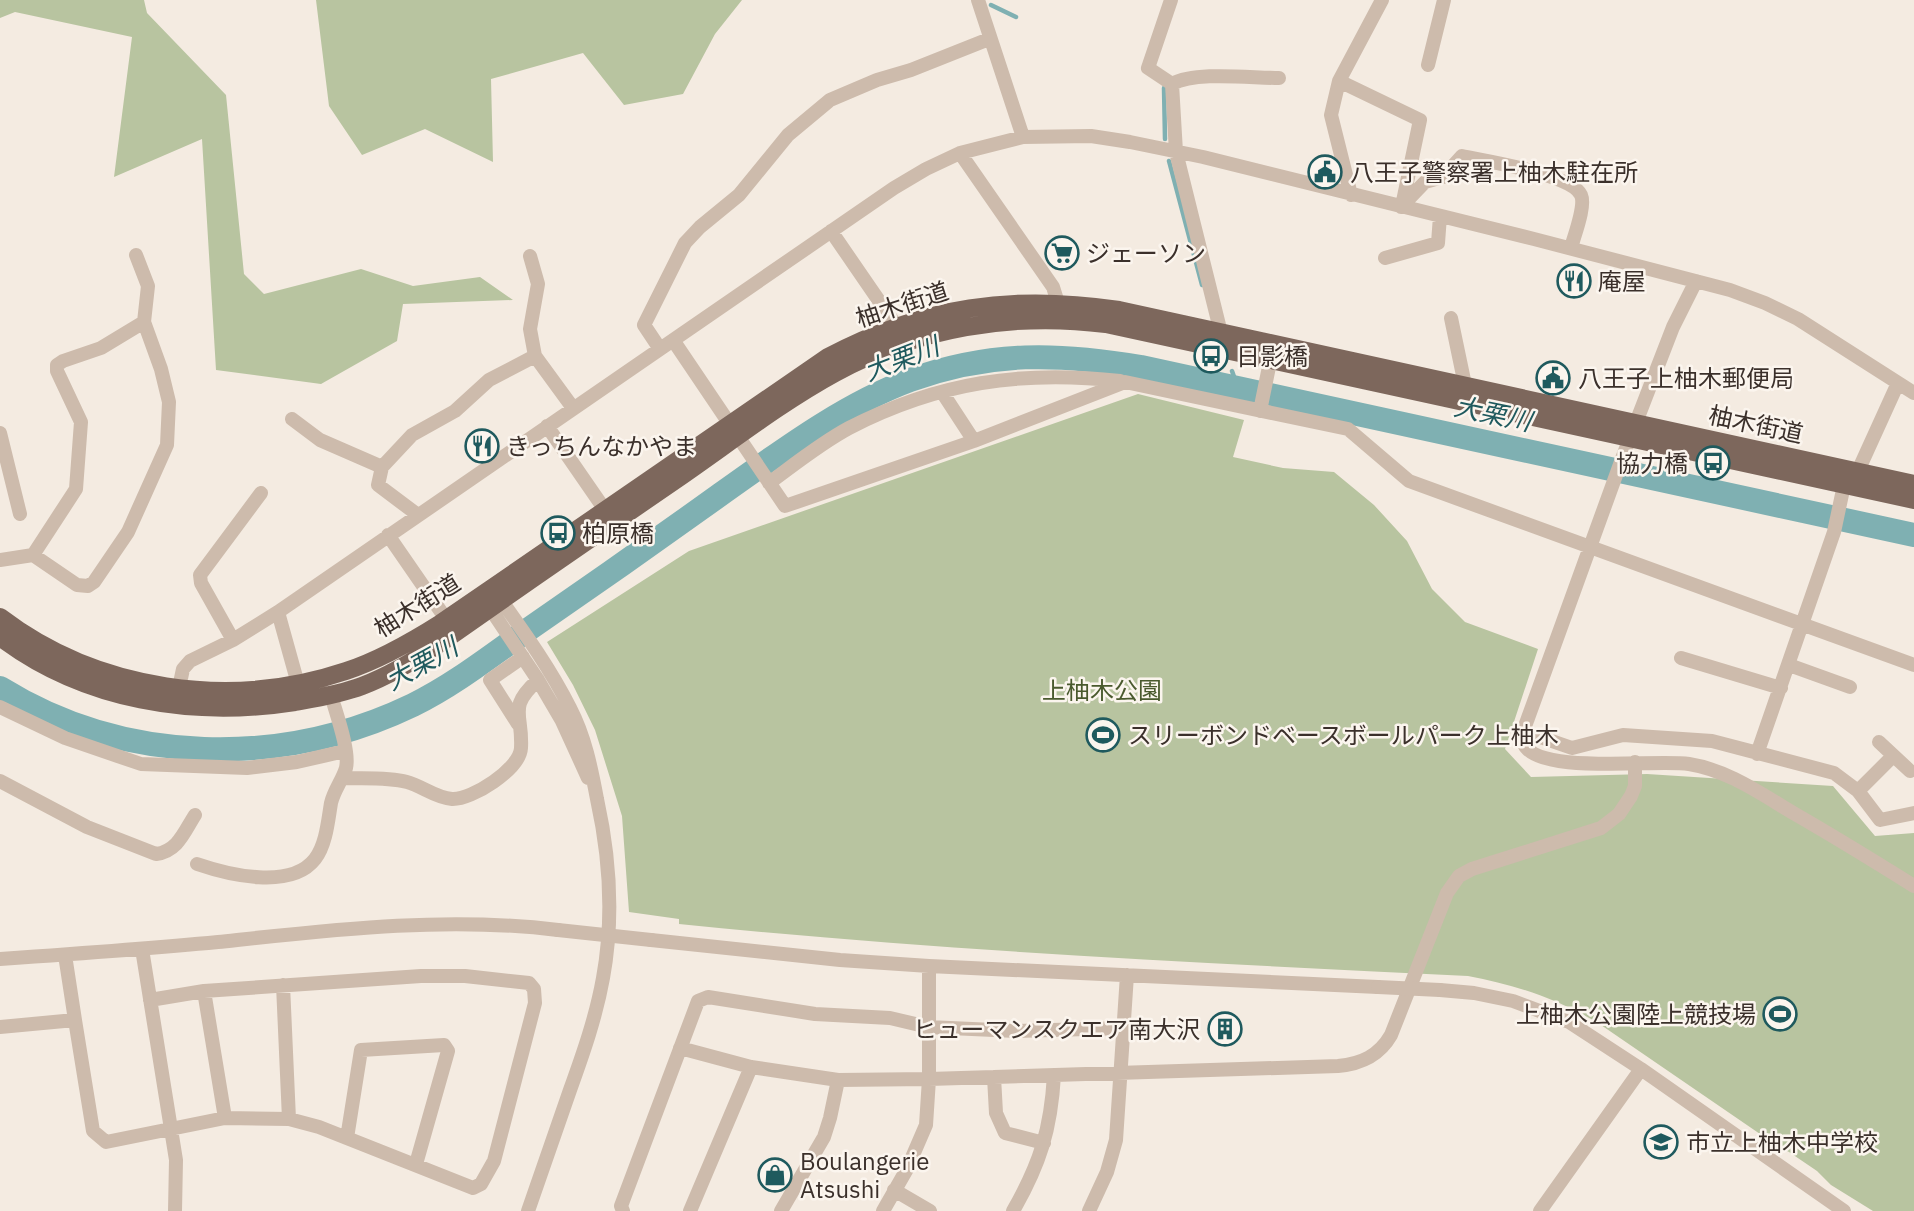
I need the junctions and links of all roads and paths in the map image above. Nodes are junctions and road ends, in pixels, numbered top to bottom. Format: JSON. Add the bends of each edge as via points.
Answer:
{"nodes":[{"id":1,"x":978,"y":0,"type":"edge"},
{"id":2,"x":1171,"y":0,"type":"edge"},
{"id":3,"x":1382,"y":0,"type":"edge"},
{"id":4,"x":1444,"y":0,"type":"edge"},
{"id":5,"x":989,"y":39,"type":"junction"},
{"id":6,"x":1428,"y":65,"type":"dead end"},
{"id":7,"x":1279,"y":78,"type":"dead end"},
{"id":8,"x":1339,"y":81,"type":"junction"},
{"id":9,"x":1172,"y":84,"type":"junction"},
{"id":10,"x":1023,"y":137,"type":"junction"},
{"id":11,"x":1176,"y":152,"type":"junction"},
{"id":12,"x":960,"y":153,"type":"junction"},
{"id":13,"x":1351,"y":195,"type":"junction"},
{"id":14,"x":1401,"y":207,"type":"junction"},
{"id":15,"x":1440,"y":216,"type":"junction"},
{"id":16,"x":831,"y":231,"type":"junction"},
{"id":17,"x":1571,"y":248,"type":"junction"},
{"id":18,"x":136,"y":255,"type":"dead end"},
{"id":19,"x":530,"y":256,"type":"dead end"},
{"id":20,"x":1385,"y":258,"type":"dead end"},
{"id":21,"x":1696,"y":281,"type":"junction"},
{"id":22,"x":1058,"y":303,"type":"junction"},
{"id":23,"x":1451,"y":318,"type":"dead end"},
{"id":24,"x":144,"y":322,"type":"junction"},
{"id":25,"x":897,"y":327,"type":"junction"},
{"id":26,"x":1221,"y":333,"type":"junction"},
{"id":27,"x":673,"y":340,"type":"junction"},
{"id":28,"x":660,"y":349,"type":"junction"},
{"id":29,"x":1272,"y":351,"type":"junction"},
{"id":30,"x":536,"y":356,"type":"junction"},
{"id":31,"x":1125,"y":382,"type":"junction"},
{"id":32,"x":1898,"y":383,"type":"junction"},
{"id":33,"x":1465,"y":385,"type":"junction"},
{"id":34,"x":942,"y":392,"type":"junction"},
{"id":35,"x":1914,"y":393,"type":"edge"},
{"id":36,"x":573,"y":408,"type":"junction"},
{"id":37,"x":1260,"y":409,"type":"junction"},
{"id":38,"x":292,"y":419,"type":"dead end"},
{"id":39,"x":547,"y":426,"type":"junction"},
{"id":40,"x":1634,"y":430,"type":"junction"},
{"id":41,"x":734,"y":431,"type":"junction"},
{"id":42,"x":1,"y":440,"type":"edge"},
{"id":43,"x":974,"y":440,"type":"junction"},
{"id":44,"x":382,"y":467,"type":"junction"},
{"id":45,"x":1858,"y":471,"type":"junction"},
{"id":46,"x":768,"y":480,"type":"junction"},
{"id":47,"x":1914,"y":484,"type":"edge"},
{"id":48,"x":1844,"y":485,"type":"junction"},
{"id":49,"x":261,"y":493,"type":"dead end"},
{"id":50,"x":1914,"y":499,"type":"edge"},
{"id":51,"x":605,"y":510,"type":"junction"},
{"id":52,"x":20,"y":514,"type":"dead end"},
{"id":53,"x":418,"y":515,"type":"junction"},
{"id":54,"x":388,"y":535,"type":"junction"},
{"id":55,"x":1590,"y":547,"type":"junction"},
{"id":56,"x":33,"y":555,"type":"junction"},
{"id":57,"x":0,"y":560,"type":"edge"},
{"id":58,"x":493,"y":600,"type":"junction"},
{"id":59,"x":278,"y":612,"type":"junction"},
{"id":60,"x":0,"y":617,"type":"edge"},
{"id":61,"x":446,"y":619,"type":"junction"},
{"id":62,"x":1803,"y":625,"type":"junction"},
{"id":63,"x":0,"y":638,"type":"edge"},
{"id":64,"x":233,"y":640,"type":"junction"},
{"id":65,"x":524,"y":650,"type":"junction"},
{"id":66,"x":1681,"y":658,"type":"dead end"},
{"id":67,"x":1789,"y":665,"type":"junction"},
{"id":68,"x":1914,"y":665,"type":"edge"},
{"id":69,"x":538,"y":680,"type":"junction"},
{"id":70,"x":298,"y":684,"type":"junction"},
{"id":71,"x":1850,"y":687,"type":"dead end"},
{"id":72,"x":1781,"y":688,"type":"junction"},
{"id":73,"x":331,"y":695,"type":"junction"},
{"id":74,"x":177,"y":698,"type":"junction"},
{"id":75,"x":2,"y":712,"type":"edge"},
{"id":76,"x":518,"y":725,"type":"junction"},
{"id":77,"x":1524,"y":731,"type":"junction"},
{"id":78,"x":1879,"y":742,"type":"dead end"},
{"id":79,"x":345,"y":749,"type":"junction"},
{"id":80,"x":1756,"y":754,"type":"junction"},
{"id":81,"x":1893,"y":756,"type":"junction"},
{"id":82,"x":1635,"y":762,"type":"junction"},
{"id":83,"x":1910,"y":771,"type":"dead end"},
{"id":84,"x":342,"y":778,"type":"junction"},
{"id":85,"x":0,"y":781,"type":"edge"},
{"id":86,"x":1858,"y":791,"type":"junction"},
{"id":87,"x":597,"y":796,"type":"junction"},
{"id":88,"x":1914,"y":813,"type":"edge"},
{"id":89,"x":195,"y":814,"type":"dead end"},
{"id":90,"x":197,"y":864,"type":"dead end"},
{"id":91,"x":1914,"y":886,"type":"edge"},
{"id":92,"x":142,"y":949,"type":"junction"},
{"id":93,"x":65,"y":955,"type":"junction"},
{"id":94,"x":0,"y":959,"type":"edge"},
{"id":95,"x":929,"y":966,"type":"junction"},
{"id":96,"x":1127,"y":975,"type":"junction"},
{"id":97,"x":283,"y":985,"type":"junction"},
{"id":98,"x":204,"y":991,"type":"junction"},
{"id":99,"x":150,"y":1000,"type":"junction"},
{"id":100,"x":75,"y":1020,"type":"junction"},
{"id":101,"x":0,"y":1027,"type":"edge"},
{"id":102,"x":928,"y":1027,"type":"junction"},
{"id":103,"x":1124,"y":1028,"type":"junction"},
{"id":104,"x":680,"y":1048,"type":"junction"},
{"id":105,"x":751,"y":1067,"type":"junction"},
{"id":106,"x":1641,"y":1069,"type":"junction"},
{"id":107,"x":1121,"y":1073,"type":"junction"},
{"id":108,"x":1054,"y":1075,"type":"junction"},
{"id":109,"x":994,"y":1077,"type":"junction"},
{"id":110,"x":929,"y":1079,"type":"junction"},
{"id":111,"x":838,"y":1080,"type":"junction"},
{"id":112,"x":225,"y":1118,"type":"junction"},
{"id":113,"x":289,"y":1119,"type":"junction"},
{"id":114,"x":172,"y":1128,"type":"junction"},
{"id":115,"x":347,"y":1138,"type":"junction"},
{"id":116,"x":1044,"y":1143,"type":"junction"},
{"id":117,"x":416,"y":1164,"type":"junction"},
{"id":118,"x":894,"y":1190,"type":"junction"},
{"id":119,"x":175,"y":1211,"type":"edge"},
{"id":120,"x":528,"y":1211,"type":"edge"},
{"id":121,"x":623,"y":1211,"type":"edge"},
{"id":122,"x":690,"y":1211,"type":"edge"},
{"id":123,"x":781,"y":1211,"type":"edge"},
{"id":124,"x":883,"y":1211,"type":"edge"},
{"id":125,"x":930,"y":1211,"type":"edge"},
{"id":126,"x":1013,"y":1211,"type":"edge"},
{"id":127,"x":1089,"y":1211,"type":"edge"},
{"id":128,"x":1540,"y":1211,"type":"edge"},
{"id":129,"x":1844,"y":1211,"type":"edge"}],
"edges":[{"from":1,"to":5,"type":"street"},
{"from":2,"to":9,"type":"street","via":[[1148,68]]},
{"from":3,"to":8,"type":"street"},
{"from":4,"to":6,"type":"street"},
{"from":5,"to":10,"type":"street"},
{"from":5,"to":28,"type":"street","via":[[846,92],[789,135],[739,195],[700,227],[678,255],[644,325]]},
{"from":7,"to":9,"type":"street","via":[[1204,78]]},
{"from":8,"to":13,"type":"street","via":[[1331,115]]},
{"from":8,"to":14,"type":"street","via":[[1420,120]]},
{"from":9,"to":11,"type":"street"},
{"from":10,"to":11,"type":"street","via":[[1091,136]]},
{"from":10,"to":12,"type":"street"},
{"from":11,"to":13,"type":"street"},
{"from":11,"to":26,"type":"street"},
{"from":12,"to":16,"type":"street","via":[[910,178]]},
{"from":12,"to":22,"type":"street","via":[[1053,288]]},
{"from":13,"to":14,"type":"street"},
{"from":14,"to":15,"type":"street"},
{"from":14,"to":17,"type":"street","via":[[1425,182],[1443,177],[1462,156],[1543,173],[1576,188],[1581,195]]},
{"from":15,"to":17,"type":"street"},
{"from":15,"to":20,"type":"street","via":[[1438,243]]},
{"from":16,"to":25,"type":"street"},
{"from":16,"to":27,"type":"street"},
{"from":17,"to":21,"type":"street"},
{"from":18,"to":24,"type":"street","via":[[148,286]]},
{"from":19,"to":30,"type":"street","via":[[538,284],[530,328]]},
{"from":21,"to":32,"type":"street","via":[[1788,313]]},
{"from":21,"to":40,"type":"street","via":[[1673,327]]},
{"from":22,"to":25,"type":"main road","name":"柚木街道","via":[[955,310]]},
{"from":22,"to":26,"type":"main road","name":"柚木街道","via":[[1119,310]]},
{"from":23,"to":33,"type":"street"},
{"from":24,"to":56,"type":"street","via":[[101,348],[57,365],[81,422],[76,489]]},
{"from":24,"to":56,"type":"street","via":[[169,402],[167,445],[128,532],[88,586],[77,585]]},
{"from":25,"to":41,"type":"main road","name":"柚木街道","via":[[828,358]]},
{"from":26,"to":29,"type":"main road","name":"柚木街道"},
{"from":27,"to":28,"type":"street"},
{"from":27,"to":41,"type":"street"},
{"from":28,"to":36,"type":"street"},
{"from":29,"to":33,"type":"main road","name":"柚木街道"},
{"from":29,"to":37,"type":"street"},
{"from":29,"to":40,"type":"main road","name":"柚木街道"},
{"from":29,"to":41,"type":"main road","name":"柚木街道","via":[[1075,320],[980,325],[929,334],[867,357]]},
{"from":30,"to":36,"type":"street"},
{"from":30,"to":44,"type":"street","via":[[489,380],[455,411],[421,428]]},
{"from":31,"to":34,"type":"street","via":[[1027,376]]},
{"from":31,"to":37,"type":"street"},
{"from":31,"to":43,"type":"street"},
{"from":32,"to":35,"type":"street"},
{"from":32,"to":45,"type":"street"},
{"from":33,"to":40,"type":"main road","name":"柚木街道"},
{"from":34,"to":43,"type":"street"},
{"from":34,"to":46,"type":"street","via":[[847,429]]},
{"from":36,"to":39,"type":"street"},
{"from":37,"to":55,"type":"street","via":[[1348,429],[1409,481]]},
{"from":38,"to":44,"type":"street","via":[[320,440]]},
{"from":39,"to":51,"type":"street"},
{"from":39,"to":53,"type":"street"},
{"from":40,"to":45,"type":"main road","name":"柚木街道"},
{"from":40,"to":48,"type":"main road","name":"柚木街道"},
{"from":40,"to":55,"type":"street"},
{"from":41,"to":46,"type":"street"},
{"from":41,"to":51,"type":"main road","name":"柚木街道"},
{"from":41,"to":58,"type":"main road","name":"柚木街道"},
{"from":42,"to":52,"type":"street"},
{"from":43,"to":46,"type":"street","via":[[785,506]]},
{"from":44,"to":53,"type":"street","via":[[378,485]]},
{"from":45,"to":47,"type":"main road","name":"柚木街道"},
{"from":48,"to":50,"type":"main road","name":"柚木街道"},
{"from":48,"to":62,"type":"street","via":[[1834,532]]},
{"from":49,"to":64,"type":"street","via":[[201,575],[201,583]]},
{"from":51,"to":58,"type":"main road","name":"柚木街道"},
{"from":53,"to":54,"type":"street"},
{"from":54,"to":59,"type":"street"},
{"from":54,"to":61,"type":"street"},
{"from":55,"to":62,"type":"street"},
{"from":55,"to":77,"type":"street"},
{"from":56,"to":57,"type":"street"},
{"from":58,"to":61,"type":"main road","name":"柚木街道"},
{"from":58,"to":65,"type":"street"},
{"from":58,"to":73,"type":"main road","name":"柚木街道","via":[[402,667]]},
{"from":59,"to":64,"type":"street"},
{"from":59,"to":70,"type":"street"},
{"from":60,"to":74,"type":"main road","name":"柚木街道","via":[[80,662]]},
{"from":61,"to":70,"type":"main road","name":"柚木街道","via":[[374,660]]},
{"from":62,"to":67,"type":"street"},
{"from":62,"to":68,"type":"street"},
{"from":63,"to":74,"type":"main road","name":"柚木街道","via":[[81,681],[133,698]]},
{"from":64,"to":74,"type":"street","via":[[183,669]]},
{"from":65,"to":69,"type":"street"},
{"from":65,"to":76,"type":"street","via":[[490,680]]},
{"from":65,"to":87,"type":"street","via":[[572,710],[590,758]]},
{"from":66,"to":72,"type":"street"},
{"from":67,"to":71,"type":"street"},
{"from":67,"to":72,"type":"street"},
{"from":69,"to":76,"type":"street","via":[[520,700]]},
{"from":69,"to":87,"type":"street"},
{"from":70,"to":74,"type":"main road","name":"柚木街道"},
{"from":72,"to":80,"type":"street"},
{"from":73,"to":74,"type":"main road","name":"柚木街道","via":[[237,709]]},
{"from":73,"to":79,"type":"street"},
{"from":75,"to":79,"type":"street","via":[[141,764],[247,768],[297,762]]},
{"from":76,"to":84,"type":"street","via":[[521,750],[515,765],[463,799],[449,799],[406,782]]},
{"from":77,"to":80,"type":"street","via":[[1572,748],[1623,735],[1650,735],[1712,740]]},
{"from":77,"to":82,"type":"street","via":[[1528,750],[1545,759]]},
{"from":78,"to":81,"type":"street"},
{"from":79,"to":84,"type":"street"},
{"from":80,"to":86,"type":"street","via":[[1834,773]]},
{"from":81,"to":83,"type":"street"},
{"from":81,"to":86,"type":"street"},
{"from":82,"to":91,"type":"street","via":[[1700,766],[1731,777]]},
{"from":82,"to":107,"type":"street","via":[[1631,796],[1619,814],[1601,828],[1459,876],[1447,893],[1395,1028],[1373,1056],[1338,1066]]},
{"from":84,"to":90,"type":"street","via":[[333,794],[327,831],[316,858],[305,869],[257,877]]},
{"from":85,"to":89,"type":"street","via":[[87,827],[156,854],[175,846]]},
{"from":86,"to":88,"type":"street","via":[[1880,820]]},
{"from":87,"to":120,"type":"street","via":[[610,894],[603,979]]},
{"from":92,"to":93,"type":"street"},
{"from":92,"to":95,"type":"street","bridge":true,"via":[[484,924]]},
{"from":92,"to":99,"type":"street"},
{"from":93,"to":94,"type":"street"},
{"from":93,"to":100,"type":"street"},
{"from":95,"to":96,"type":"street"},
{"from":95,"to":102,"type":"street"},
{"from":96,"to":103,"type":"street"},
{"from":96,"to":106,"type":"street","bridge":true,"via":[[1489,996],[1569,1022]]},
{"from":97,"to":98,"type":"street"},
{"from":97,"to":113,"type":"street"},
{"from":97,"to":117,"type":"street","via":[[466,976],[529,983],[535,1003],[532,1022],[494,1161],[481,1185],[472,1188]]},
{"from":98,"to":99,"type":"street"},
{"from":98,"to":112,"type":"street"},
{"from":99,"to":114,"type":"street"},
{"from":100,"to":101,"type":"street"},
{"from":100,"to":114,"type":"street","via":[[93,1131],[106,1142]]},
{"from":102,"to":103,"type":"street","via":[[1017,1031]]},
{"from":102,"to":104,"type":"street","via":[[890,1018],[814,1014],[708,997],[698,1001]]},
{"from":102,"to":110,"type":"street"},
{"from":103,"to":107,"type":"street"},
{"from":104,"to":105,"type":"street"},
{"from":104,"to":121,"type":"street","via":[[621,1206]]},
{"from":105,"to":111,"type":"street"},
{"from":105,"to":122,"type":"street"},
{"from":106,"to":128,"type":"street"},
{"from":106,"to":129,"type":"street"},
{"from":107,"to":108,"type":"street"},
{"from":107,"to":127,"type":"street","via":[[1116,1139]]},
{"from":108,"to":109,"type":"street"},
{"from":108,"to":116,"type":"street"},
{"from":109,"to":110,"type":"street"},
{"from":109,"to":116,"type":"street","via":[[996,1113],[1005,1133]]},
{"from":110,"to":111,"type":"street"},
{"from":110,"to":118,"type":"street","via":[[926,1125]]},
{"from":111,"to":123,"type":"street","via":[[824,1137]]},
{"from":112,"to":113,"type":"street"},
{"from":112,"to":114,"type":"street"},
{"from":113,"to":115,"type":"street"},
{"from":114,"to":119,"type":"street"},
{"from":115,"to":117,"type":"street"},
{"from":115,"to":117,"type":"street","via":[[361,1050],[444,1045],[447,1051]]},
{"from":116,"to":126,"type":"street"},
{"from":118,"to":124,"type":"street"},
{"from":118,"to":125,"type":"street"}]}
